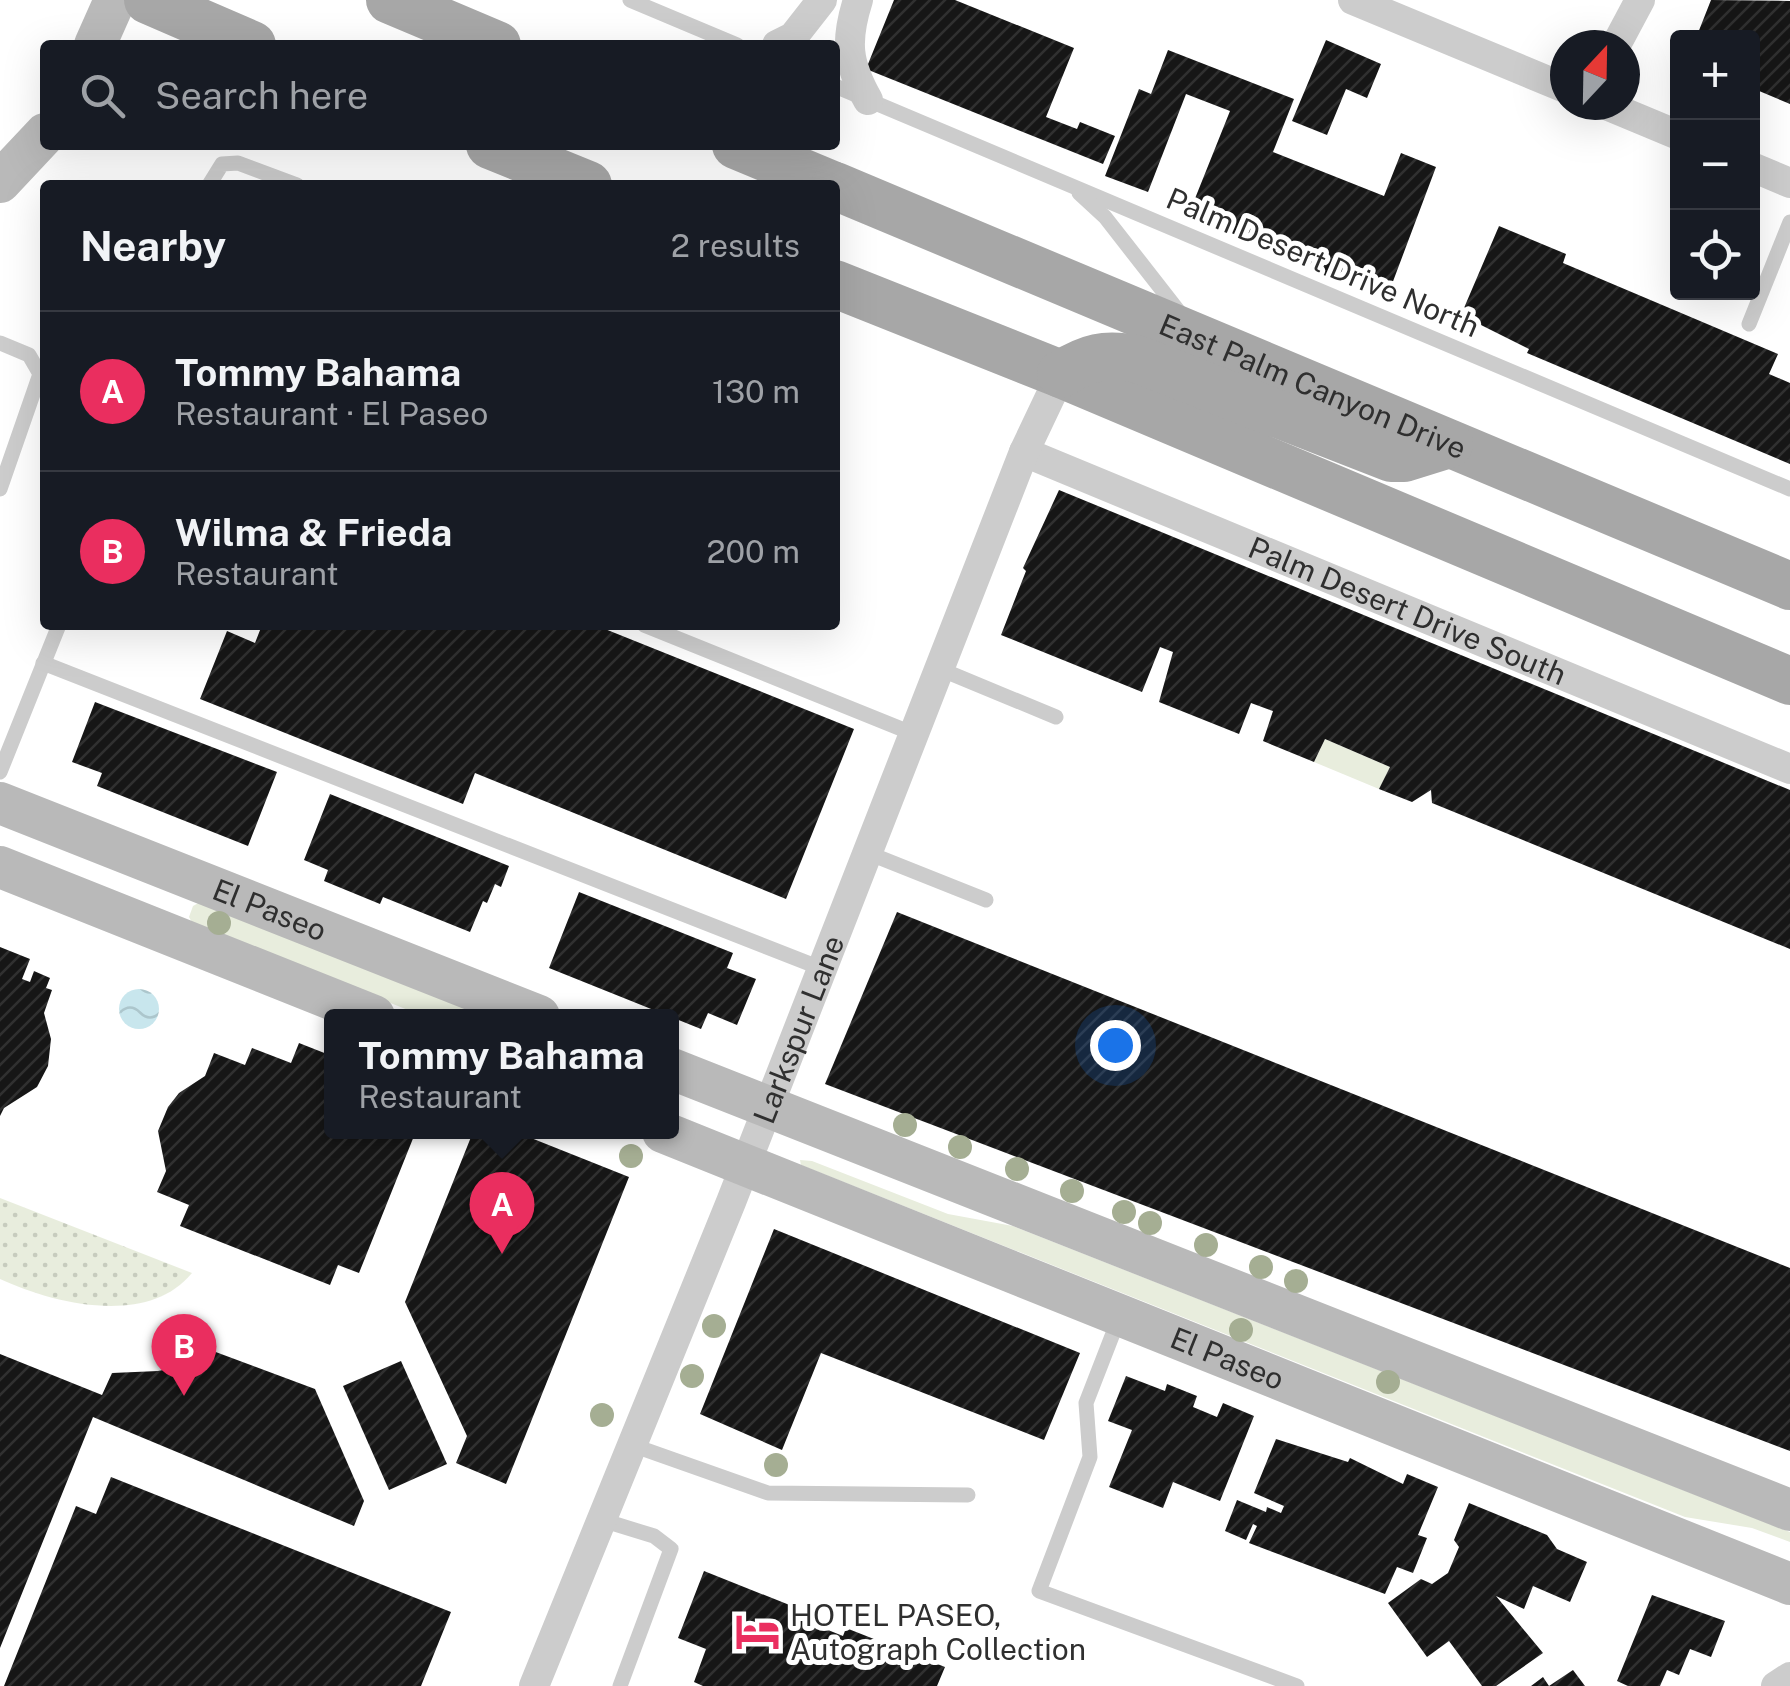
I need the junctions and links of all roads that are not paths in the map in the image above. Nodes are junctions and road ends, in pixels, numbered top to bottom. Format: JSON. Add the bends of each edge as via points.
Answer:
{"nodes":[{"id":1,"x":115,"y":0,"type":"edge"},
{"id":2,"x":148,"y":0,"type":"edge"},
{"id":3,"x":390,"y":0,"type":"edge"},
{"id":4,"x":630,"y":0,"type":"edge"},
{"id":5,"x":822,"y":0,"type":"edge"},
{"id":6,"x":858,"y":0,"type":"edge"},
{"id":7,"x":1353,"y":0,"type":"edge"},
{"id":8,"x":1640,"y":0,"type":"edge"},
{"id":9,"x":1624,"y":30,"type":"edge"},
{"id":10,"x":97,"y":40,"type":"edge"},
{"id":11,"x":240,"y":40,"type":"edge"},
{"id":12,"x":486,"y":40,"type":"edge"},
{"id":13,"x":725,"y":40,"type":"edge"},
{"id":14,"x":788,"y":40,"type":"edge"},
{"id":15,"x":1550,"y":82,"type":"edge"},
{"id":16,"x":840,"y":88,"type":"edge"},
{"id":17,"x":868,"y":100,"type":"junction"},
{"id":18,"x":1640,"y":119,"type":"edge"},
{"id":19,"x":1670,"y":132,"type":"edge"},
{"id":20,"x":40,"y":139,"type":"edge"},
{"id":21,"x":502,"y":150,"type":"edge"},
{"id":22,"x":748,"y":150,"type":"edge"},
{"id":23,"x":1760,"y":170,"type":"edge"},
{"id":24,"x":212,"y":180,"type":"edge"},
{"id":25,"x":284,"y":180,"type":"edge"},
{"id":26,"x":575,"y":180,"type":"edge"},
{"id":27,"x":819,"y":180,"type":"edge"},
{"id":28,"x":0,"y":182,"type":"edge"},
{"id":29,"x":1790,"y":183,"type":"edge"},
{"id":30,"x":1070,"y":185,"type":"junction"},
{"id":31,"x":840,"y":189,"type":"edge"},
{"id":32,"x":1790,"y":222,"type":"edge"},
{"id":33,"x":840,"y":286,"type":"edge"},
{"id":34,"x":1748,"y":324,"type":"dead end"},
{"id":35,"x":1206,"y":342,"type":"junction"},
{"id":36,"x":0,"y":343,"type":"edge"},
{"id":37,"x":1061,"y":374,"type":"junction"},
{"id":38,"x":1449,"y":444,"type":"junction"},
{"id":39,"x":1024,"y":452,"type":"junction"},
{"id":40,"x":5,"y":456,"type":"edge"},
{"id":41,"x":1790,"y":488,"type":"edge"},
{"id":42,"x":0,"y":489,"type":"edge"},
{"id":43,"x":1790,"y":586,"type":"edge"},
{"id":44,"x":57,"y":630,"type":"edge"},
{"id":45,"x":669,"y":630,"type":"edge"},
{"id":46,"x":44,"y":663,"type":"junction"},
{"id":47,"x":940,"y":670,"type":"junction"},
{"id":48,"x":1790,"y":681,"type":"edge"},
{"id":49,"x":1056,"y":718,"type":"dead end"},
{"id":50,"x":914,"y":734,"type":"junction"},
{"id":51,"x":1790,"y":769,"type":"edge"},
{"id":52,"x":0,"y":772,"type":"edge"},
{"id":53,"x":0,"y":803,"type":"edge"},
{"id":54,"x":116,"y":849,"type":"junction"},
{"id":55,"x":868,"y":854,"type":"junction"},
{"id":56,"x":0,"y":867,"type":"edge"},
{"id":57,"x":192,"y":879,"type":"junction"},
{"id":58,"x":986,"y":900,"type":"dead end"},
{"id":59,"x":94,"y":905,"type":"junction"},
{"id":60,"x":174,"y":937,"type":"junction"},
{"id":61,"x":823,"y":969,"type":"junction"},
{"id":62,"x":356,"y":1009,"type":"edge"},
{"id":63,"x":521,"y":1009,"type":"edge"},
{"id":64,"x":679,"y":1072,"type":"edge"},
{"id":65,"x":768,"y":1108,"type":"junction"},
{"id":66,"x":679,"y":1109,"type":"edge"},
{"id":67,"x":712,"y":1122,"type":"dead end"},
{"id":68,"x":679,"y":1138,"type":"edge"},
{"id":69,"x":746,"y":1163,"type":"junction"},
{"id":70,"x":1121,"y":1314,"type":"junction"},
{"id":71,"x":632,"y":1445,"type":"junction"},
{"id":72,"x":968,"y":1495,"type":"dead end"},
{"id":73,"x":1790,"y":1510,"type":"edge"},
{"id":74,"x":602,"y":1520,"type":"junction"},
{"id":75,"x":1790,"y":1584,"type":"edge"},
{"id":76,"x":1790,"y":1676,"type":"edge"},
{"id":77,"x":534,"y":1686,"type":"edge"},
{"id":78,"x":620,"y":1686,"type":"edge"},
{"id":79,"x":1297,"y":1686,"type":"edge"},
{"id":80,"x":1776,"y":1686,"type":"edge"}],
"edges":[{"from":1,"to":10,"type":"street"},
{"from":2,"to":11,"type":"main road"},
{"from":3,"to":12,"type":"main road"},
{"from":4,"to":13,"type":"lane"},
{"from":5,"to":14,"type":"street"},
{"from":6,"to":17,"type":"street","via":[[846,36],[851,70]]},
{"from":7,"to":15,"type":"street"},
{"from":8,"to":9,"type":"street"},
{"from":16,"to":17,"type":"lane","name":"Palm Desert Drive North"},
{"from":17,"to":30,"type":"lane","name":"Palm Desert Drive North"},
{"from":18,"to":19,"type":"street"},
{"from":20,"to":28,"type":"street"},
{"from":21,"to":26,"type":"main road"},
{"from":22,"to":27,"type":"main road","name":"East Palm Canyon Drive"},
{"from":23,"to":29,"type":"street"},
{"from":24,"to":25,"type":"lane","via":[[222,164],[238,163]]},
{"from":30,"to":35,"type":"lane","via":[[1105,217]]},
{"from":30,"to":41,"type":"lane","name":"Palm Desert Drive North"},
{"from":31,"to":35,"type":"main road","name":"East Palm Canyon Drive"},
{"from":32,"to":34,"type":"lane"},
{"from":33,"to":37,"type":"main road"},
{"from":35,"to":38,"type":"main road","name":"East Palm Canyon Drive"},
{"from":36,"to":40,"type":"lane","via":[[29,355],[40,374]]},
{"from":37,"to":38,"type":"main road","via":[[1095,354],[1115,355],[1390,458]]},
{"from":37,"to":39,"type":"street","name":"Larkspur Lane"},
{"from":37,"to":48,"type":"main road"},
{"from":38,"to":43,"type":"main road","name":"East Palm Canyon Drive"},
{"from":39,"to":47,"type":"street","name":"Larkspur Lane"},
{"from":39,"to":51,"type":"street","name":"Palm Desert Drive South"},
{"from":40,"to":42,"type":"lane"},
{"from":44,"to":46,"type":"lane"},
{"from":45,"to":50,"type":"lane"},
{"from":46,"to":52,"type":"lane"},
{"from":46,"to":61,"type":"lane"},
{"from":47,"to":49,"type":"lane"},
{"from":47,"to":50,"type":"street","name":"Larkspur Lane"},
{"from":50,"to":55,"type":"street","name":"Larkspur Lane"},
{"from":53,"to":54,"type":"street","name":"El Paseo"},
{"from":54,"to":57,"type":"street","name":"El Paseo"},
{"from":54,"to":59,"type":"street","via":[[130,872],[129,888]]},
{"from":55,"to":58,"type":"lane"},
{"from":55,"to":61,"type":"street","name":"Larkspur Lane"},
{"from":56,"to":59,"type":"street","name":"El Paseo"},
{"from":57,"to":60,"type":"street","via":[[166,902]]},
{"from":57,"to":63,"type":"street","name":"El Paseo"},
{"from":59,"to":60,"type":"street","name":"El Paseo"},
{"from":60,"to":62,"type":"street","name":"El Paseo"},
{"from":61,"to":65,"type":"street","name":"Larkspur Lane"},
{"from":64,"to":65,"type":"street"},
{"from":65,"to":69,"type":"street","name":"Larkspur Lane"},
{"from":65,"to":73,"type":"street"},
{"from":66,"to":67,"type":"street"},
{"from":68,"to":69,"type":"street","name":"El Paseo"},
{"from":69,"to":70,"type":"street","name":"El Paseo"},
{"from":69,"to":71,"type":"street","name":"Larkspur Lane"},
{"from":70,"to":75,"type":"street","name":"El Paseo"},
{"from":70,"to":79,"type":"lane","via":[[1086,1403],[1088,1468],[1039,1591]]},
{"from":71,"to":72,"type":"lane","via":[[768,1493]]},
{"from":71,"to":74,"type":"street","name":"Larkspur Lane"},
{"from":74,"to":77,"type":"street","name":"Larkspur Lane"},
{"from":74,"to":78,"type":"lane","via":[[671,1548]]},
{"from":76,"to":80,"type":"street"}]}
